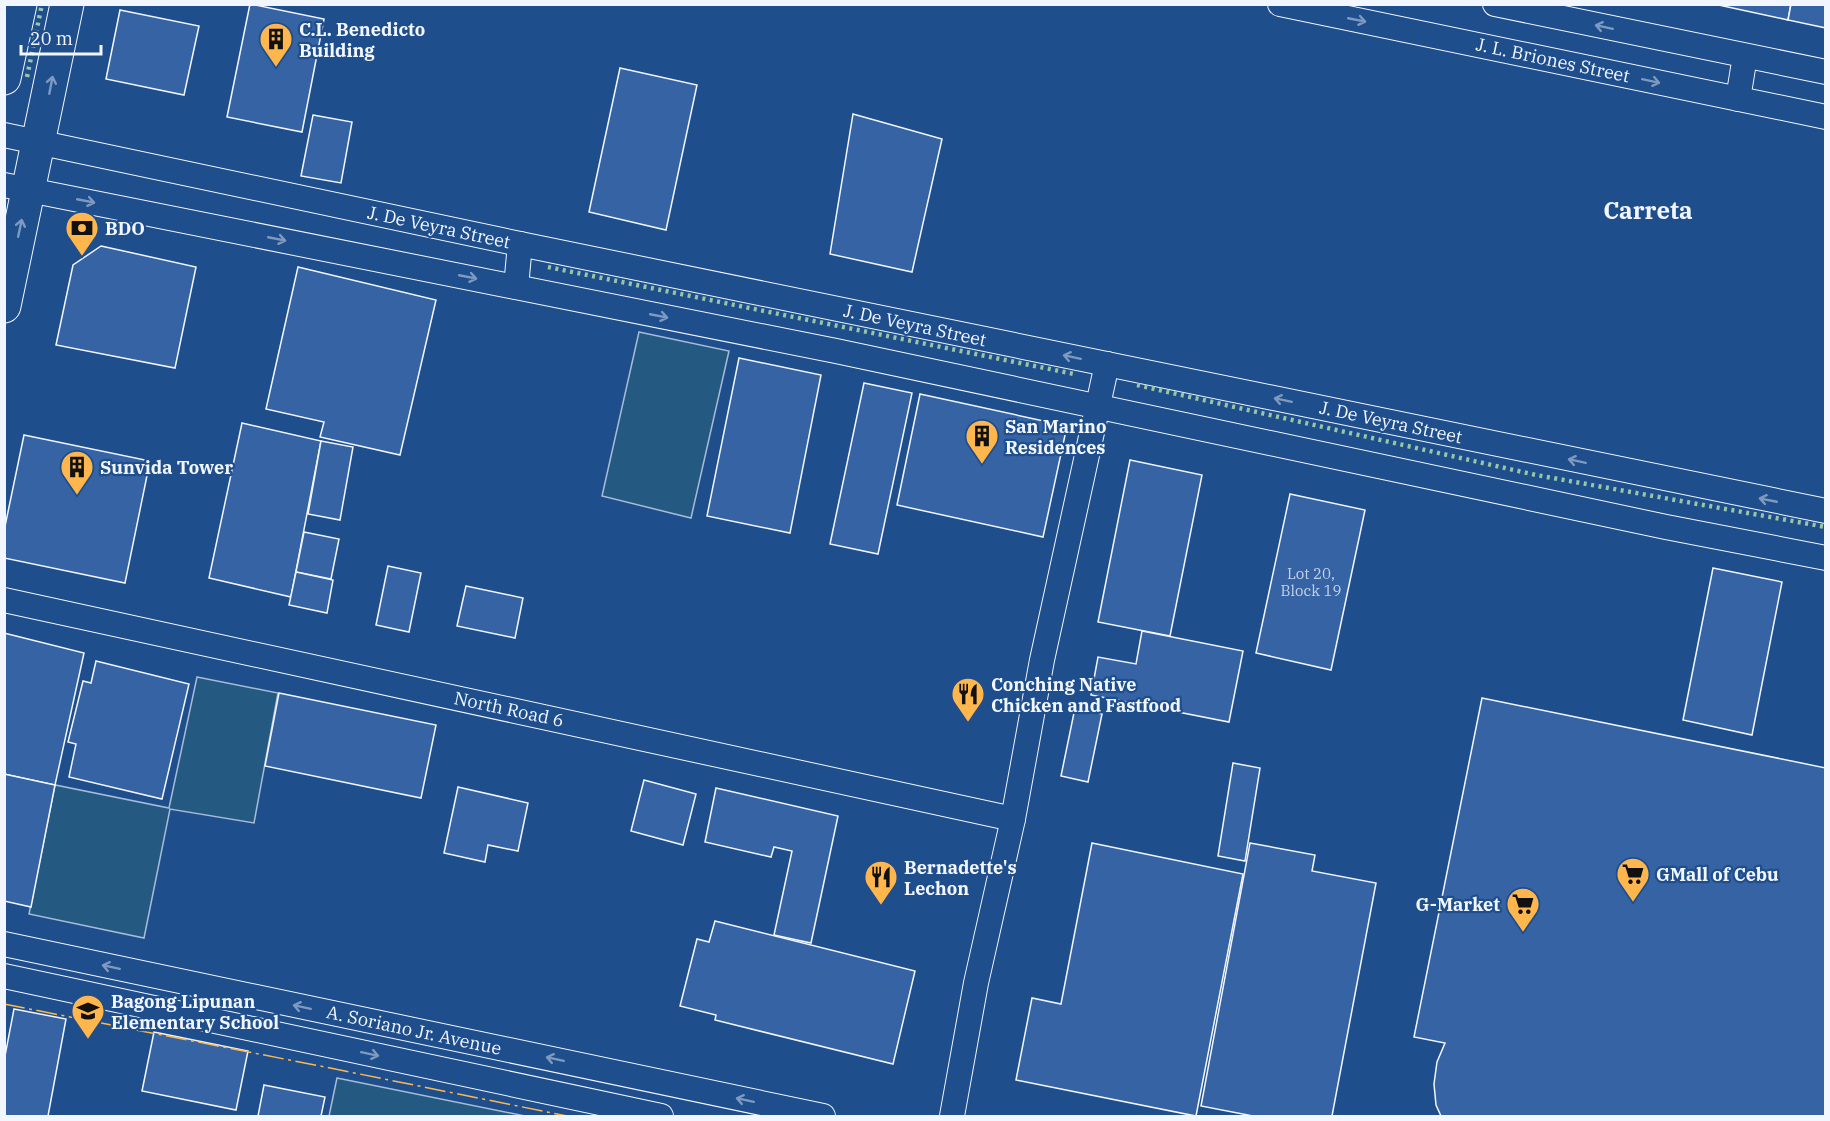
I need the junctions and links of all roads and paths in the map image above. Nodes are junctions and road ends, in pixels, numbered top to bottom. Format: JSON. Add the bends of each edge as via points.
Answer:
{"nodes":[{"id":1,"x":20,"y":4,"type":"edge"},
{"id":2,"x":67,"y":4,"type":"edge"},
{"id":3,"x":1280,"y":4,"type":"edge"},
{"id":4,"x":1495,"y":4,"type":"edge"},
{"id":5,"x":1745,"y":56,"type":"junction"},
{"id":6,"x":1826,"y":72,"type":"edge"},
{"id":7,"x":4,"y":78,"type":"edge"},
{"id":8,"x":1738,"y":99,"type":"junction"},
{"id":9,"x":1826,"y":117,"type":"edge"},
{"id":10,"x":4,"y":135,"type":"edge"},
{"id":11,"x":39,"y":142,"type":"junction"},
{"id":12,"x":16,"y":187,"type":"edge"},
{"id":13,"x":520,"y":244,"type":"junction"},
{"id":14,"x":516,"y":287,"type":"junction"},
{"id":15,"x":4,"y":306,"type":"edge"},
{"id":16,"x":1107,"y":364,"type":"junction"},
{"id":17,"x":1098,"y":407,"type":"junction"},
{"id":18,"x":1826,"y":511,"type":"edge"},
{"id":19,"x":1826,"y":558,"type":"edge"},
{"id":20,"x":4,"y":600,"type":"edge"},
{"id":21,"x":1013,"y":819,"type":"junction"},
{"id":22,"x":4,"y":944,"type":"edge"},
{"id":23,"x":4,"y":976,"type":"edge"},
{"id":24,"x":661,"y":1116,"type":"edge"},
{"id":25,"x":823,"y":1116,"type":"edge"},
{"id":26,"x":952,"y":1116,"type":"edge"}],
"edges":[{"from":1,"to":7,"type":"main road"},
{"from":11,"to":2,"type":"main road","one_way":true},
{"from":3,"to":8,"type":"street","name":"J. L. Briones Street","one_way":true},
{"from":5,"to":4,"type":"street","one_way":true},
{"from":5,"to":6,"type":"street"},
{"from":5,"to":8,"type":"street"},
{"from":8,"to":9,"type":"street","name":"J. L. Briones Street"},
{"from":10,"to":11,"type":"street","name":"J. De Veyra Street"},
{"from":11,"to":12,"type":"main road"},
{"from":11,"to":13,"type":"street","name":"J. De Veyra Street"},
{"from":12,"to":14,"type":"street","one_way":true},
{"from":15,"to":12,"type":"main road","one_way":true},
{"from":13,"to":14,"type":"street"},
{"from":16,"to":13,"type":"street","name":"J. De Veyra Street","one_way":true},
{"from":14,"to":17,"type":"street","one_way":true},
{"from":16,"to":17,"type":"street"},
{"from":18,"to":16,"type":"street","name":"J. De Veyra Street","one_way":true},
{"from":17,"to":19,"type":"street"},
{"from":17,"to":21,"type":"street","via":[[1042,660]]},
{"from":20,"to":21,"type":"street","name":"North Road 6"},
{"from":21,"to":26,"type":"street","via":[[976,983]]},
{"from":25,"to":22,"type":"street","name":"A. Soriano Jr. Avenue","one_way":true},
{"from":23,"to":24,"type":"street","name":"A. Soriano Jr. Avenue","one_way":true}]}
